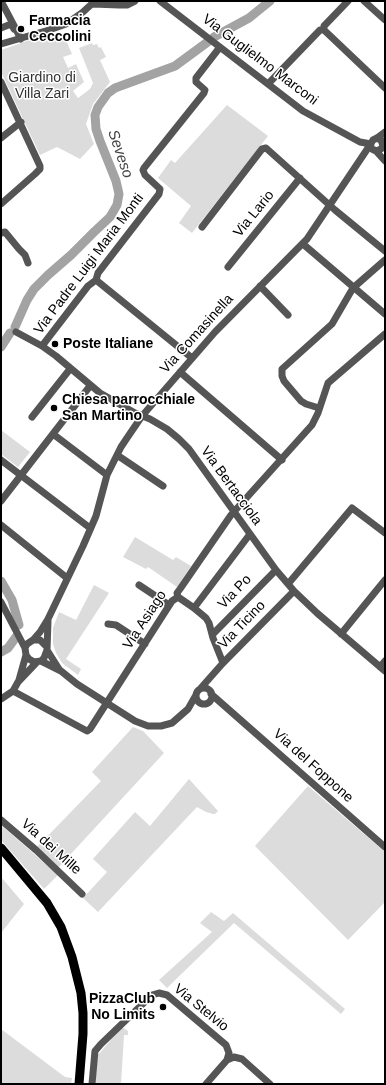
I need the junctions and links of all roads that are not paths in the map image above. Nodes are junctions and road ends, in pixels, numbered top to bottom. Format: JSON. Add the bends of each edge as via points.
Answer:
{"nodes":[{"id":1,"x":1,"y":1,"type":"edge"},
{"id":2,"x":135,"y":1,"type":"edge"},
{"id":3,"x":160,"y":1,"type":"edge"},
{"id":4,"x":348,"y":1,"type":"edge"},
{"id":5,"x":364,"y":1,"type":"edge"},
{"id":6,"x":94,"y":3,"type":"edge"},
{"id":7,"x":103,"y":3,"type":"edge"},
{"id":8,"x":385,"y":20,"type":"edge"},
{"id":9,"x":1,"y":28,"type":"edge"},
{"id":10,"x":324,"y":30,"type":"junction"},
{"id":11,"x":1,"y":39,"type":"edge"},
{"id":12,"x":21,"y":39,"type":"junction"},
{"id":13,"x":1,"y":44,"type":"edge"},
{"id":14,"x":220,"y":47,"type":"junction"},
{"id":15,"x":268,"y":84,"type":"junction"},
{"id":16,"x":2,"y":86,"type":"edge"},
{"id":17,"x":385,"y":88,"type":"edge"},
{"id":18,"x":21,"y":122,"type":"junction"},
{"id":19,"x":385,"y":132,"type":"edge"},
{"id":20,"x":1,"y":138,"type":"edge"},
{"id":21,"x":376,"y":147,"type":"edge"},
{"id":22,"x":385,"y":155,"type":"edge"},
{"id":23,"x":385,"y":161,"type":"edge"},
{"id":24,"x":300,"y":178,"type":"junction"},
{"id":25,"x":1,"y":204,"type":"edge"},
{"id":26,"x":330,"y":206,"type":"junction"},
{"id":27,"x":202,"y":227,"type":"dead end"},
{"id":28,"x":1,"y":232,"type":"edge"},
{"id":29,"x":303,"y":244,"type":"junction"},
{"id":30,"x":385,"y":251,"type":"edge"},
{"id":31,"x":385,"y":260,"type":"edge"},
{"id":32,"x":28,"y":263,"type":"dead end"},
{"id":33,"x":228,"y":267,"type":"dead end"},
{"id":34,"x":96,"y":280,"type":"junction"},
{"id":35,"x":260,"y":286,"type":"junction"},
{"id":36,"x":353,"y":288,"type":"junction"},
{"id":37,"x":385,"y":314,"type":"edge"},
{"id":38,"x":288,"y":315,"type":"dead end"},
{"id":39,"x":16,"y":332,"type":"dead end"},
{"id":40,"x":385,"y":334,"type":"edge"},
{"id":41,"x":42,"y":346,"type":"junction"},
{"id":42,"x":192,"y":358,"type":"junction"},
{"id":43,"x":70,"y":368,"type":"junction"},
{"id":44,"x":180,"y":372,"type":"junction"},
{"id":45,"x":90,"y":386,"type":"junction"},
{"id":46,"x":319,"y":408,"type":"junction"},
{"id":47,"x":142,"y":416,"type":"junction"},
{"id":48,"x":32,"y":417,"type":"dead end"},
{"id":49,"x":53,"y":434,"type":"junction"},
{"id":50,"x":117,"y":456,"type":"junction"},
{"id":51,"x":1,"y":460,"type":"edge"},
{"id":52,"x":282,"y":460,"type":"junction"},
{"id":53,"x":22,"y":475,"type":"junction"},
{"id":54,"x":107,"y":476,"type":"junction"},
{"id":55,"x":163,"y":486,"type":"dead end"},
{"id":56,"x":1,"y":502,"type":"edge"},
{"id":57,"x":234,"y":512,"type":"junction"},
{"id":58,"x":1,"y":524,"type":"edge"},
{"id":59,"x":90,"y":528,"type":"junction"},
{"id":60,"x":250,"y":534,"type":"junction"},
{"id":61,"x":385,"y":534,"type":"edge"},
{"id":62,"x":276,"y":570,"type":"junction"},
{"id":63,"x":67,"y":578,"type":"junction"},
{"id":64,"x":385,"y":580,"type":"edge"},
{"id":65,"x":288,"y":584,"type":"junction"},
{"id":66,"x":139,"y":585,"type":"dead end"},
{"id":67,"x":294,"y":591,"type":"junction"},
{"id":68,"x":178,"y":597,"type":"junction"},
{"id":69,"x":1,"y":602,"type":"edge"},
{"id":70,"x":169,"y":606,"type":"junction"},
{"id":71,"x":194,"y":608,"type":"junction"},
{"id":72,"x":48,"y":619,"type":"junction"},
{"id":73,"x":112,"y":625,"type":"dead end"},
{"id":74,"x":213,"y":634,"type":"junction"},
{"id":75,"x":341,"y":634,"type":"junction"},
{"id":76,"x":21,"y":636,"type":"junction"},
{"id":77,"x":32,"y":640,"type":"junction"},
{"id":78,"x":145,"y":644,"type":"junction"},
{"id":79,"x":47,"y":648,"type":"junction"},
{"id":80,"x":25,"y":652,"type":"junction"},
{"id":81,"x":385,"y":660,"type":"edge"},
{"id":82,"x":39,"y":661,"type":"junction"},
{"id":83,"x":223,"y":663,"type":"junction"},
{"id":84,"x":382,"y":669,"type":"edge"},
{"id":85,"x":61,"y":671,"type":"junction"},
{"id":86,"x":209,"y":678,"type":"junction"},
{"id":87,"x":18,"y":682,"type":"junction"},
{"id":88,"x":13,"y":691,"type":"junction"},
{"id":89,"x":198,"y":692,"type":"junction"},
{"id":90,"x":211,"y":692,"type":"junction"},
{"id":91,"x":1,"y":699,"type":"edge"},
{"id":92,"x":204,"y":703,"type":"junction"},
{"id":93,"x":107,"y":704,"type":"junction"},
{"id":94,"x":224,"y":704,"type":"junction"},
{"id":95,"x":188,"y":709,"type":"junction"},
{"id":96,"x":1,"y":820,"type":"edge"},
{"id":97,"x":385,"y":847,"type":"edge"},
{"id":98,"x":1,"y":848,"type":"edge"},
{"id":99,"x":82,"y":894,"type":"dead end"},
{"id":100,"x":227,"y":1060,"type":"junction"},
{"id":101,"x":79,"y":1084,"type":"edge"},
{"id":102,"x":92,"y":1084,"type":"edge"},
{"id":103,"x":206,"y":1084,"type":"edge"},
{"id":104,"x":270,"y":1084,"type":"edge"}],
"edges":[{"from":1,"to":12,"type":"street"},
{"from":2,"to":7,"type":"street","via":[[119,5]]},
{"from":3,"to":14,"type":"street","name":"Via Guglielmo Marconi"},
{"from":4,"to":10,"type":"street","via":[[324,26]]},
{"from":5,"to":8,"type":"street"},
{"from":6,"to":7,"type":"street"},
{"from":6,"to":12,"type":"street","via":[[66,24]]},
{"from":9,"to":11,"type":"street","via":[[11,24],[16,33],[14,36]]},
{"from":10,"to":15,"type":"street","via":[[320,30]]},
{"from":10,"to":17,"type":"street"},
{"from":12,"to":13,"type":"street"},
{"from":14,"to":15,"type":"street","name":"Via Guglielmo Marconi"},
{"from":14,"to":34,"type":"street","name":"Via Padre Luigi Maria Monti","via":[[196,78],[196,82],[205,90],[204,93],[143,170],[144,175],[160,189],[159,194],[98,273]]},
{"from":15,"to":21,"type":"street","name":"Via Guglielmo Marconi","via":[[303,111],[360,142]]},
{"from":16,"to":18,"type":"street"},
{"from":18,"to":20,"type":"street"},
{"from":18,"to":25,"type":"street","via":[[40,166],[38,171]]},
{"from":19,"to":21,"type":"street","name":"Via Comasinella","via":[[373,140]]},
{"from":21,"to":22,"type":"street"},
{"from":21,"to":23,"type":"street"},
{"from":21,"to":26,"type":"street","name":"Via Comasinella"},
{"from":24,"to":26,"type":"street"},
{"from":24,"to":27,"type":"street","via":[[264,148]]},
{"from":24,"to":33,"type":"street","name":"Via Lario"},
{"from":26,"to":29,"type":"street","name":"Via Comasinella"},
{"from":26,"to":30,"type":"street"},
{"from":28,"to":32,"type":"street","via":[[5,232],[17,245]]},
{"from":29,"to":35,"type":"street","name":"Via Comasinella"},
{"from":29,"to":36,"type":"street"},
{"from":31,"to":36,"type":"street"},
{"from":34,"to":41,"type":"street","name":"Via Padre Luigi Maria Monti","via":[[88,286]]},
{"from":34,"to":42,"type":"street"},
{"from":35,"to":38,"type":"street"},
{"from":35,"to":42,"type":"street","name":"Via Comasinella"},
{"from":36,"to":37,"type":"street"},
{"from":36,"to":46,"type":"street","via":[[332,324],[282,371],[284,381],[301,401]]},
{"from":39,"to":41,"type":"street","name":"Via Bertacciola"},
{"from":40,"to":46,"type":"street","name":"Via Asiago","via":[[328,383]]},
{"from":41,"to":43,"type":"street","name":"Via Bertacciola"},
{"from":42,"to":44,"type":"street","name":"Via Comasinella"},
{"from":43,"to":45,"type":"street","name":"Via Bertacciola"},
{"from":43,"to":48,"type":"street"},
{"from":44,"to":47,"type":"street","name":"Via Comasinella"},
{"from":44,"to":52,"type":"street"},
{"from":45,"to":47,"type":"street","name":"Via Bertacciola"},
{"from":45,"to":49,"type":"street"},
{"from":46,"to":52,"type":"street","name":"Via Asiago","via":[[312,426]]},
{"from":47,"to":50,"type":"street","name":"Via Comasinella"},
{"from":47,"to":57,"type":"street","name":"Via Bertacciola","via":[[167,429],[189,449]]},
{"from":49,"to":53,"type":"street"},
{"from":49,"to":54,"type":"street"},
{"from":50,"to":54,"type":"street","name":"Via Comasinella"},
{"from":50,"to":55,"type":"street"},
{"from":51,"to":53,"type":"street"},
{"from":52,"to":57,"type":"street","name":"Via Asiago"},
{"from":53,"to":56,"type":"street"},
{"from":53,"to":59,"type":"street"},
{"from":54,"to":59,"type":"street","name":"Via Comasinella","via":[[98,510]]},
{"from":57,"to":60,"type":"street","name":"Via Bertacciola"},
{"from":57,"to":68,"type":"street","name":"Via Asiago","via":[[177,593]]},
{"from":58,"to":63,"type":"street"},
{"from":59,"to":63,"type":"street","name":"Via Comasinella"},
{"from":60,"to":62,"type":"street","name":"Via Bertacciola"},
{"from":60,"to":71,"type":"street"},
{"from":61,"to":65,"type":"street","via":[[352,508],[293,573]]},
{"from":62,"to":65,"type":"street","name":"Via Bertacciola"},
{"from":62,"to":74,"type":"street","name":"Via Po"},
{"from":63,"to":72,"type":"street","name":"Via Comasinella"},
{"from":64,"to":75,"type":"street"},
{"from":65,"to":67,"type":"street","name":"Via Bertacciola"},
{"from":66,"to":70,"type":"street"},
{"from":67,"to":75,"type":"street","name":"Via Bertacciola"},
{"from":67,"to":83,"type":"street","name":"Via Ticino"},
{"from":68,"to":70,"type":"street","name":"Via Asiago"},
{"from":68,"to":71,"type":"street"},
{"from":69,"to":76,"type":"street"},
{"from":70,"to":78,"type":"street","name":"Via Asiago"},
{"from":71,"to":74,"type":"street","via":[[206,618]]},
{"from":72,"to":77,"type":"street","name":"Via Comasinella"},
{"from":72,"to":79,"type":"street","name":"Via Comasinella"},
{"from":73,"to":78,"type":"street"},
{"from":74,"to":83,"type":"street"},
{"from":75,"to":84,"type":"street","name":"Via Bertacciola"},
{"from":76,"to":77,"type":"street"},
{"from":76,"to":80,"type":"street"},
{"from":77,"to":79,"type":"street","via":[[40,640]]},
{"from":77,"to":80,"type":"street"},
{"from":78,"to":93,"type":"street","name":"Via Asiago"},
{"from":79,"to":82,"type":"street","via":[[44,658]]},
{"from":79,"to":85,"type":"street"},
{"from":80,"to":82,"type":"street","via":[[32,661]]},
{"from":80,"to":87,"type":"street"},
{"from":81,"to":84,"type":"street"},
{"from":82,"to":85,"type":"street"},
{"from":82,"to":87,"type":"street"},
{"from":83,"to":86,"type":"street","name":"Via Ticino"},
{"from":85,"to":93,"type":"street","name":"Via Ticino"},
{"from":86,"to":89,"type":"street","name":"Via Ticino"},
{"from":86,"to":90,"type":"street"},
{"from":87,"to":88,"type":"street"},
{"from":88,"to":91,"type":"street"},
{"from":88,"to":93,"type":"street","name":"Via Asiago","via":[[87,731]]},
{"from":89,"to":90,"type":"street","via":[[204,688]]},
{"from":89,"to":92,"type":"street","via":[[196,699]]},
{"from":89,"to":95,"type":"street","name":"Via Ticino"},
{"from":90,"to":92,"type":"street","via":[[211,700]]},
{"from":90,"to":94,"type":"street","name":"Via del Foppone"},
{"from":92,"to":94,"type":"street"},
{"from":92,"to":95,"type":"street","name":"Via Ticino"},
{"from":93,"to":95,"type":"street","name":"Via Ticino","via":[[148,726],[161,726],[172,722]]},
{"from":94,"to":97,"type":"street","name":"Via del Foppone"},
{"from":96,"to":99,"type":"street","name":"Via dei Mille"},
{"from":98,"to":101,"type":"main road","via":[[55,915],[72,957],[80,987],[83,1014]]},
{"from":100,"to":102,"type":"street","name":"Via Stelvio","via":[[229,1053],[226,1045],[167,995],[158,993],[152,995],[100,1044],[95,1051]]},
{"from":100,"to":103,"type":"street"},
{"from":100,"to":104,"type":"street","via":[[234,1057],[242,1059]]}]}
